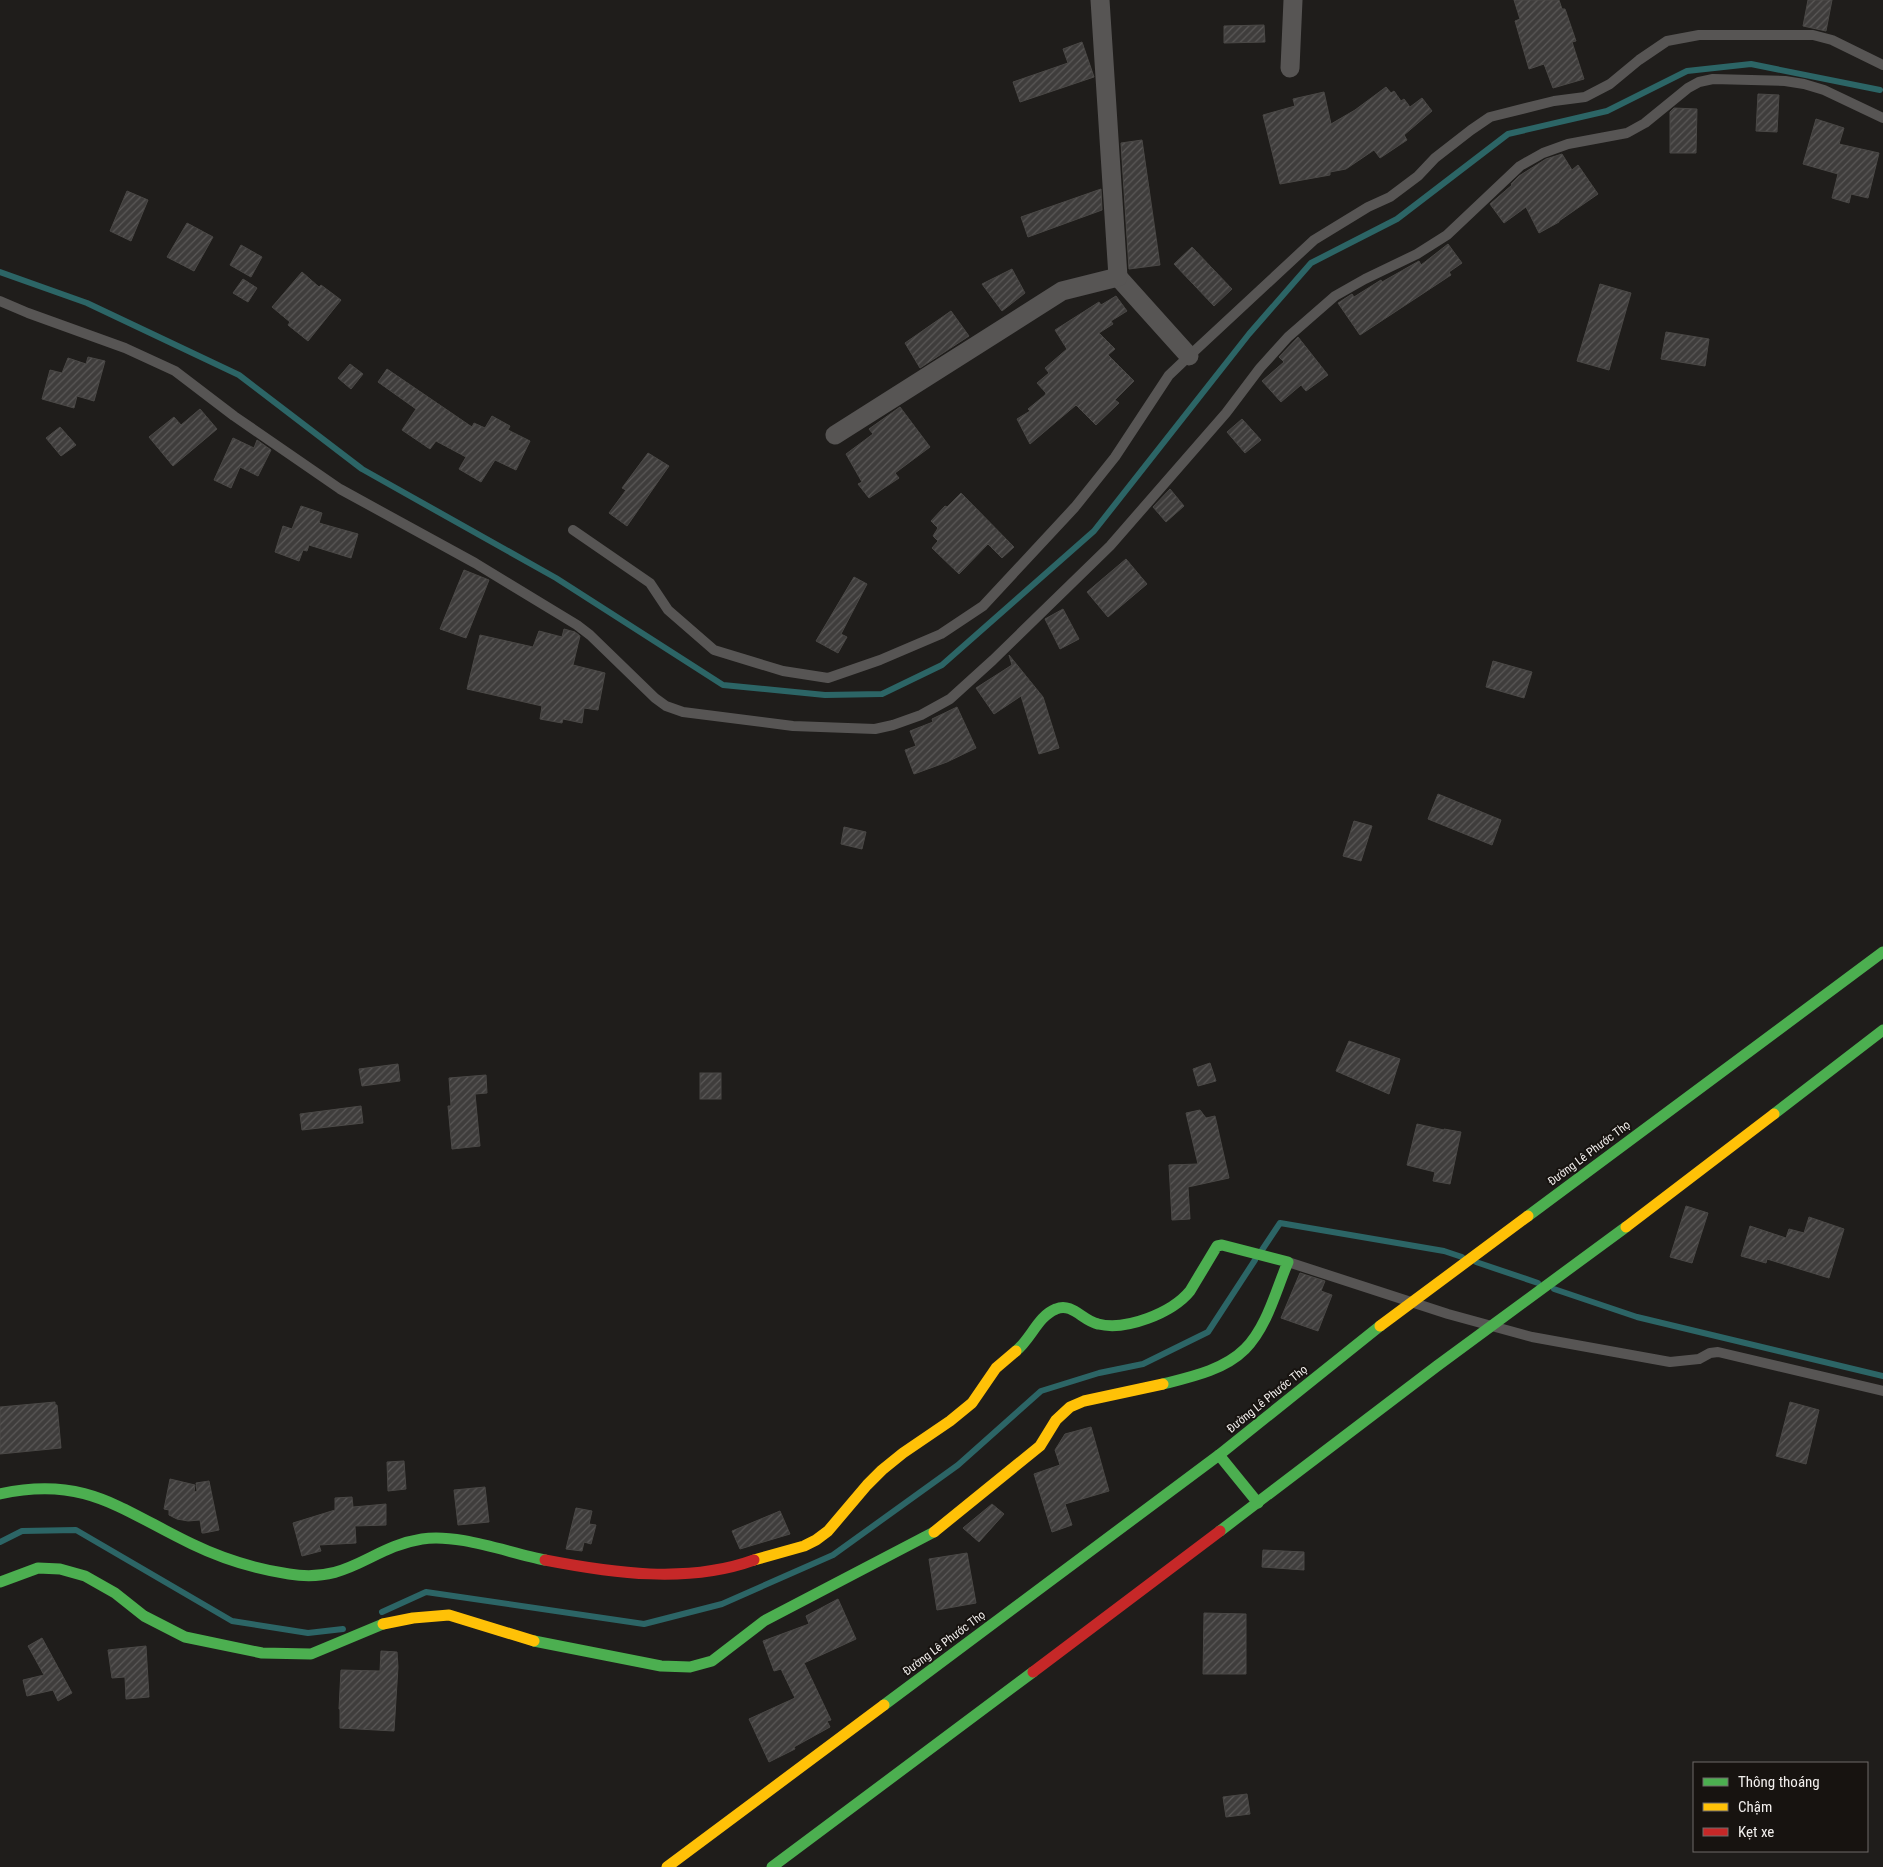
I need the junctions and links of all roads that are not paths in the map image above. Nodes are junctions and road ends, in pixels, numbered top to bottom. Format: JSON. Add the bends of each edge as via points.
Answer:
{"nodes":[{"id":1,"x":1100,"y":0,"type":"edge"},
{"id":2,"x":1293,"y":0,"type":"edge"},
{"id":3,"x":1883,"y":65,"type":"edge"},
{"id":4,"x":1290,"y":68,"type":"dead end"},
{"id":5,"x":1883,"y":118,"type":"edge"},
{"id":6,"x":1118,"y":277,"type":"junction"},
{"id":7,"x":0,"y":302,"type":"edge"},
{"id":8,"x":1189,"y":356,"type":"junction"},
{"id":9,"x":835,"y":435,"type":"dead end"},
{"id":10,"x":573,"y":530,"type":"dead end"},
{"id":11,"x":1883,"y":952,"type":"edge"},
{"id":12,"x":1883,"y":1030,"type":"edge"},
{"id":13,"x":1288,"y":1262,"type":"junction"},
{"id":14,"x":1883,"y":1391,"type":"edge"},
{"id":15,"x":1219,"y":1455,"type":"junction"},
{"id":16,"x":0,"y":1494,"type":"edge"},
{"id":17,"x":1258,"y":1504,"type":"junction"},
{"id":18,"x":0,"y":1582,"type":"edge"},
{"id":19,"x":667,"y":1867,"type":"edge"},
{"id":20,"x":772,"y":1867,"type":"edge"}],
"edges":[{"from":1,"to":6,"type":"street"},
{"from":2,"to":4,"type":"street"},
{"from":3,"to":8,"type":"lane","via":[[1832,40],[1813,35],[1700,35],[1667,42],[1610,84],[1585,98],[1554,101],[1490,117],[1390,197],[1314,240]]},
{"from":5,"to":7,"type":"lane","via":[[1804,84],[1713,79],[1688,88],[1646,123],[1627,134],[1568,144],[1520,166],[1447,235],[1418,254],[1335,296],[1288,337],[1110,546],[950,699],[920,715],[875,729],[763,723],[683,712],[666,706],[577,624],[475,563],[340,489],[234,416],[176,371],[126,348]]},
{"from":6,"to":8,"type":"street"},
{"from":6,"to":9,"type":"street","via":[[1062,290]]},
{"from":8,"to":10,"type":"lane","via":[[1169,375],[1115,457],[1075,507],[984,606],[942,634],[828,678],[783,671],[714,650],[668,610],[650,583]]},
{"from":11,"to":15,"type":"street","name":"Đường Lê Phước Thọ","via":[[1384,1323]]},
{"from":12,"to":17,"type":"street","via":[[1692,1178],[1437,1366]]},
{"from":13,"to":14,"type":"lane","via":[[1448,1314],[1532,1337],[1670,1362],[1699,1359],[1718,1352]]},
{"from":13,"to":16,"type":"street","via":[[1217,1246],[1181,1302],[1165,1311],[1130,1322],[1103,1325],[1094,1324],[1076,1310],[1060,1308],[1051,1311],[1023,1346],[997,1368],[967,1407],[894,1460],[866,1486],[825,1535],[808,1544],[736,1566],[692,1573],[640,1573],[557,1562],[461,1540],[424,1538],[410,1540],[354,1568],[322,1576],[305,1576],[230,1560],[167,1533],[119,1505],[84,1494],[40,1488]]},
{"from":13,"to":18,"type":"street","via":[[1254,1338],[1229,1362],[1209,1371],[1083,1401],[1069,1408],[1040,1446],[931,1534],[778,1612],[702,1665],[661,1666],[620,1659],[529,1640],[448,1615],[388,1622],[311,1654],[262,1653],[185,1637],[144,1616],[115,1593],[85,1576],[60,1569],[38,1568]]},
{"from":15,"to":17,"type":"street"},
{"from":15,"to":19,"type":"street","name":"Đường Lê Phước Thọ"},
{"from":17,"to":20,"type":"street"}]}
